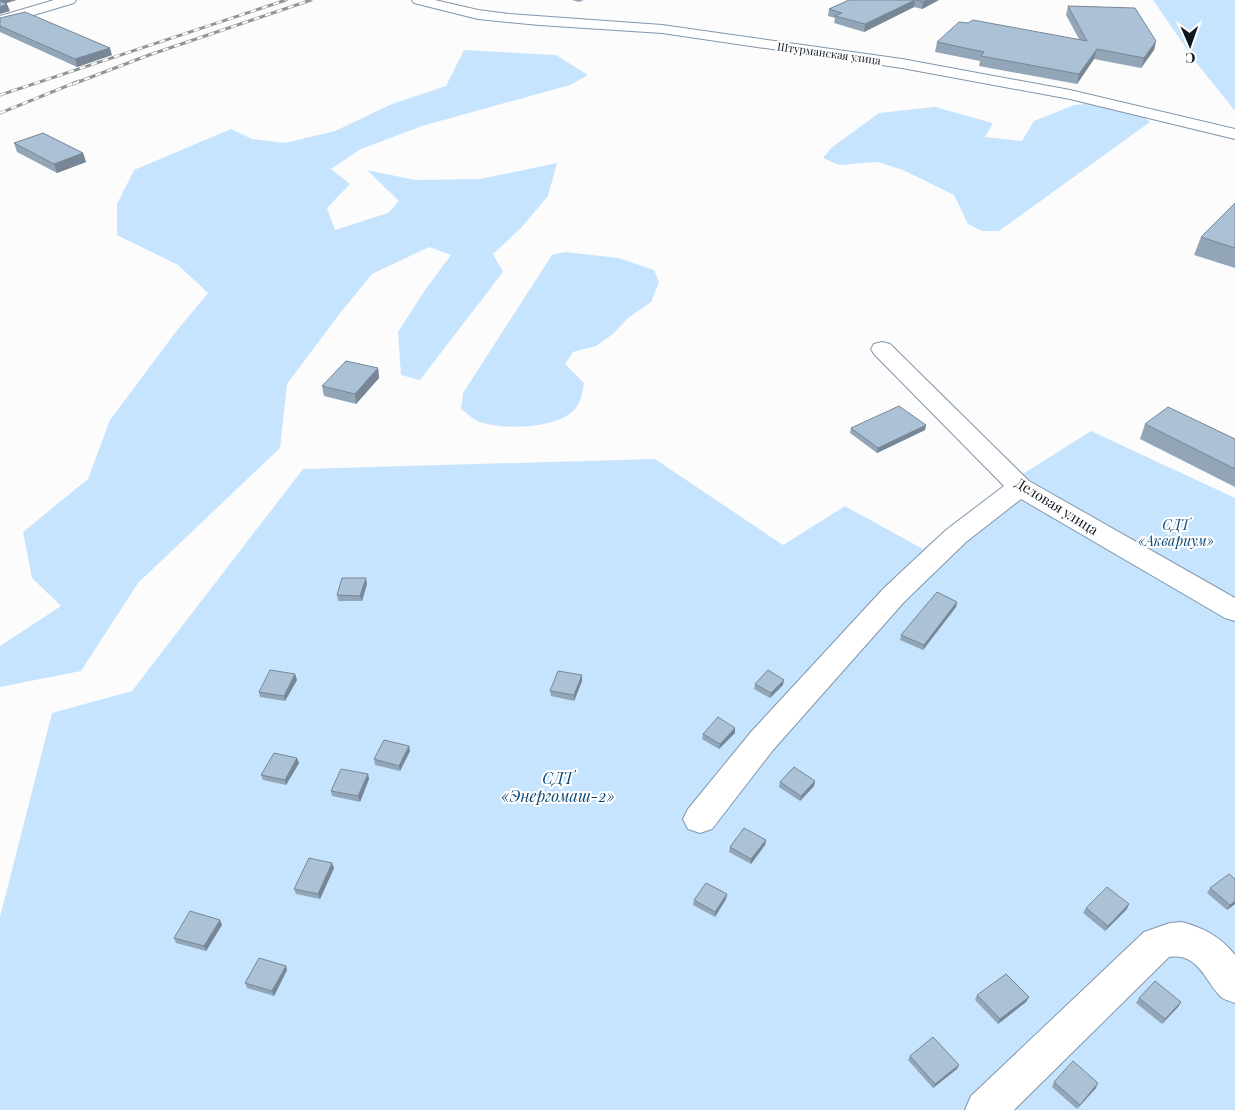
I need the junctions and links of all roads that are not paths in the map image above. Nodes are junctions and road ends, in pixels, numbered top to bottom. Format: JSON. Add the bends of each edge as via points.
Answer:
{"nodes":[{"id":1,"x":69,"y":0,"type":"edge"},
{"id":2,"x":418,"y":0,"type":"edge"},
{"id":3,"x":0,"y":21,"type":"edge"},
{"id":4,"x":1235,"y":134,"type":"edge"},
{"id":5,"x":882,"y":349,"type":"dead end"},
{"id":6,"x":1020,"y":487,"type":"junction"},
{"id":7,"x":1235,"y":611,"type":"edge"},
{"id":8,"x":700,"y":819,"type":"dead end"},
{"id":9,"x":1235,"y":985,"type":"edge"},
{"id":10,"x":985,"y":1110,"type":"edge"}],
"edges":[{"from":1,"to":3,"type":"street"},
{"from":2,"to":4,"type":"street","name":"Штурманская улица","via":[[506,18],[662,29],[858,57],[1095,98]]},
{"from":5,"to":6,"type":"street","name":"Деловая улица"},
{"from":6,"to":7,"type":"street","name":"Деловая улица"},
{"from":6,"to":8,"type":"street","via":[[956,536],[894,596],[762,741]]},
{"from":9,"to":10,"type":"street","via":[[1216,959],[1202,947],[1189,939],[1167,939],[1157,944]]}]}
